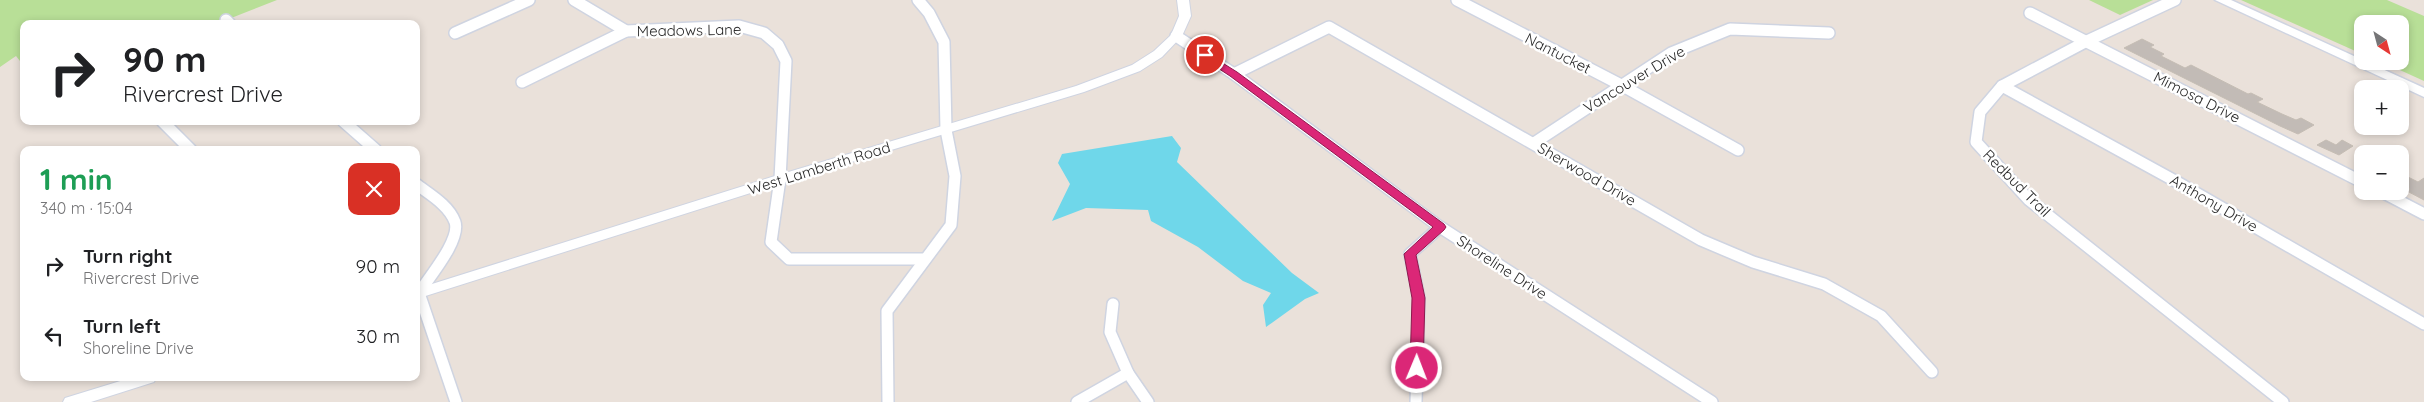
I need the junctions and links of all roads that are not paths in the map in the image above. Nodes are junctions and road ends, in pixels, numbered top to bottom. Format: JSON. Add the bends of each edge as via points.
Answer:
{"nodes":[{"id":1,"x":529,"y":0,"type":"edge"},
{"id":2,"x":574,"y":0,"type":"edge"},
{"id":3,"x":918,"y":0,"type":"edge"},
{"id":4,"x":1184,"y":0,"type":"edge"},
{"id":5,"x":1457,"y":0,"type":"edge"},
{"id":6,"x":2174,"y":0,"type":"edge"},
{"id":7,"x":2221,"y":0,"type":"edge"},
{"id":8,"x":2030,"y":13,"type":"dead end"},
{"id":9,"x":455,"y":32,"type":"dead end"},
{"id":10,"x":626,"y":32,"type":"junction"},
{"id":11,"x":1829,"y":33,"type":"dead end"},
{"id":12,"x":1176,"y":36,"type":"junction"},
{"id":13,"x":2088,"y":41,"type":"junction"},
{"id":14,"x":1234,"y":74,"type":"junction"},
{"id":15,"x":522,"y":82,"type":"dead end"},
{"id":16,"x":1621,"y":85,"type":"junction"},
{"id":17,"x":2002,"y":86,"type":"junction"},
{"id":18,"x":2424,"y":93,"type":"edge"},
{"id":19,"x":166,"y":125,"type":"edge"},
{"id":20,"x":348,"y":125,"type":"edge"},
{"id":21,"x":946,"y":130,"type":"junction"},
{"id":22,"x":1534,"y":143,"type":"junction"},
{"id":23,"x":187,"y":146,"type":"edge"},
{"id":24,"x":371,"y":146,"type":"edge"},
{"id":25,"x":1738,"y":150,"type":"dead end"},
{"id":26,"x":2354,"y":178,"type":"edge"},
{"id":27,"x":780,"y":179,"type":"junction"},
{"id":28,"x":420,"y":187,"type":"edge"},
{"id":29,"x":2397,"y":200,"type":"edge"},
{"id":30,"x":2424,"y":214,"type":"edge"},
{"id":31,"x":1440,"y":227,"type":"junction"},
{"id":32,"x":925,"y":259,"type":"junction"},
{"id":33,"x":420,"y":290,"type":"edge"},
{"id":34,"x":420,"y":292,"type":"edge"},
{"id":35,"x":420,"y":299,"type":"edge"},
{"id":36,"x":1113,"y":304,"type":"dead end"},
{"id":37,"x":2424,"y":324,"type":"edge"},
{"id":38,"x":1932,"y":372,"type":"dead end"},
{"id":39,"x":1128,"y":373,"type":"junction"},
{"id":40,"x":138,"y":381,"type":"edge"},
{"id":41,"x":71,"y":402,"type":"edge"},
{"id":42,"x":456,"y":402,"type":"edge"},
{"id":43,"x":888,"y":402,"type":"edge"},
{"id":44,"x":1077,"y":402,"type":"edge"},
{"id":45,"x":1148,"y":402,"type":"edge"},
{"id":46,"x":1416,"y":402,"type":"edge"},
{"id":47,"x":1712,"y":402,"type":"edge"},
{"id":48,"x":2283,"y":402,"type":"edge"}],
"edges":[{"from":1,"to":9,"type":"street"},
{"from":2,"to":10,"type":"street","name":"Meadows Lane"},
{"from":3,"to":21,"type":"street","via":[[930,12],[944,42]]},
{"from":4,"to":12,"type":"street","name":"West Lamberth Road","via":[[1185,16]]},
{"from":5,"to":16,"type":"street","name":"Nantucket"},
{"from":6,"to":13,"type":"street","name":"Redbud Trail"},
{"from":7,"to":18,"type":"main road"},
{"from":8,"to":13,"type":"street","name":"Mimosa Drive"},
{"from":10,"to":15,"type":"street"},
{"from":10,"to":27,"type":"street","name":"Meadows Lane","via":[[739,26],[764,33],[778,45],[786,61]]},
{"from":11,"to":16,"type":"street","name":"Vancouver Drive","via":[[1730,29],[1671,53]]},
{"from":12,"to":14,"type":"street","name":"Shoreline Drive"},
{"from":12,"to":21,"type":"street","name":"West Lamberth Road","via":[[1158,54],[1136,68],[1080,89]]},
{"from":13,"to":17,"type":"street","name":"Redbud Trail"},
{"from":13,"to":26,"type":"street","name":"Mimosa Drive"},
{"from":14,"to":22,"type":"street","name":"Sherwood Drive","via":[[1330,27]]},
{"from":14,"to":31,"type":"street","name":"Shoreline Drive"},
{"from":16,"to":22,"type":"street","name":"Vancouver Drive"},
{"from":16,"to":25,"type":"street","name":"Nantucket"},
{"from":17,"to":37,"type":"street","name":"Anthony Drive"},
{"from":17,"to":48,"type":"street","name":"Redbud Trail","via":[[1980,112],[1976,142],[2029,200]]},
{"from":19,"to":23,"type":"street"},
{"from":20,"to":24,"type":"street"},
{"from":21,"to":27,"type":"street","name":"West Lamberth Road"},
{"from":21,"to":32,"type":"street","via":[[955,176],[951,225]]},
{"from":22,"to":38,"type":"street","name":"Sherwood Drive","via":[[1701,240],[1753,262],[1824,284],[1881,316]]},
{"from":27,"to":32,"type":"street","name":"Meadows Lane","via":[[771,242],[789,259]]},
{"from":27,"to":34,"type":"street","name":"West Lamberth Road"},
{"from":28,"to":33,"type":"street","via":[[456,223],[451,244]]},
{"from":29,"to":30,"type":"street"},
{"from":31,"to":46,"type":"street","via":[[1410,254],[1418,298]]},
{"from":31,"to":47,"type":"street","name":"Shoreline Drive"},
{"from":32,"to":43,"type":"street","via":[[887,311]]},
{"from":35,"to":42,"type":"street"},
{"from":36,"to":39,"type":"street","via":[[1110,332]]},
{"from":39,"to":44,"type":"street"},
{"from":39,"to":45,"type":"street"},
{"from":40,"to":41,"type":"street"}]}
